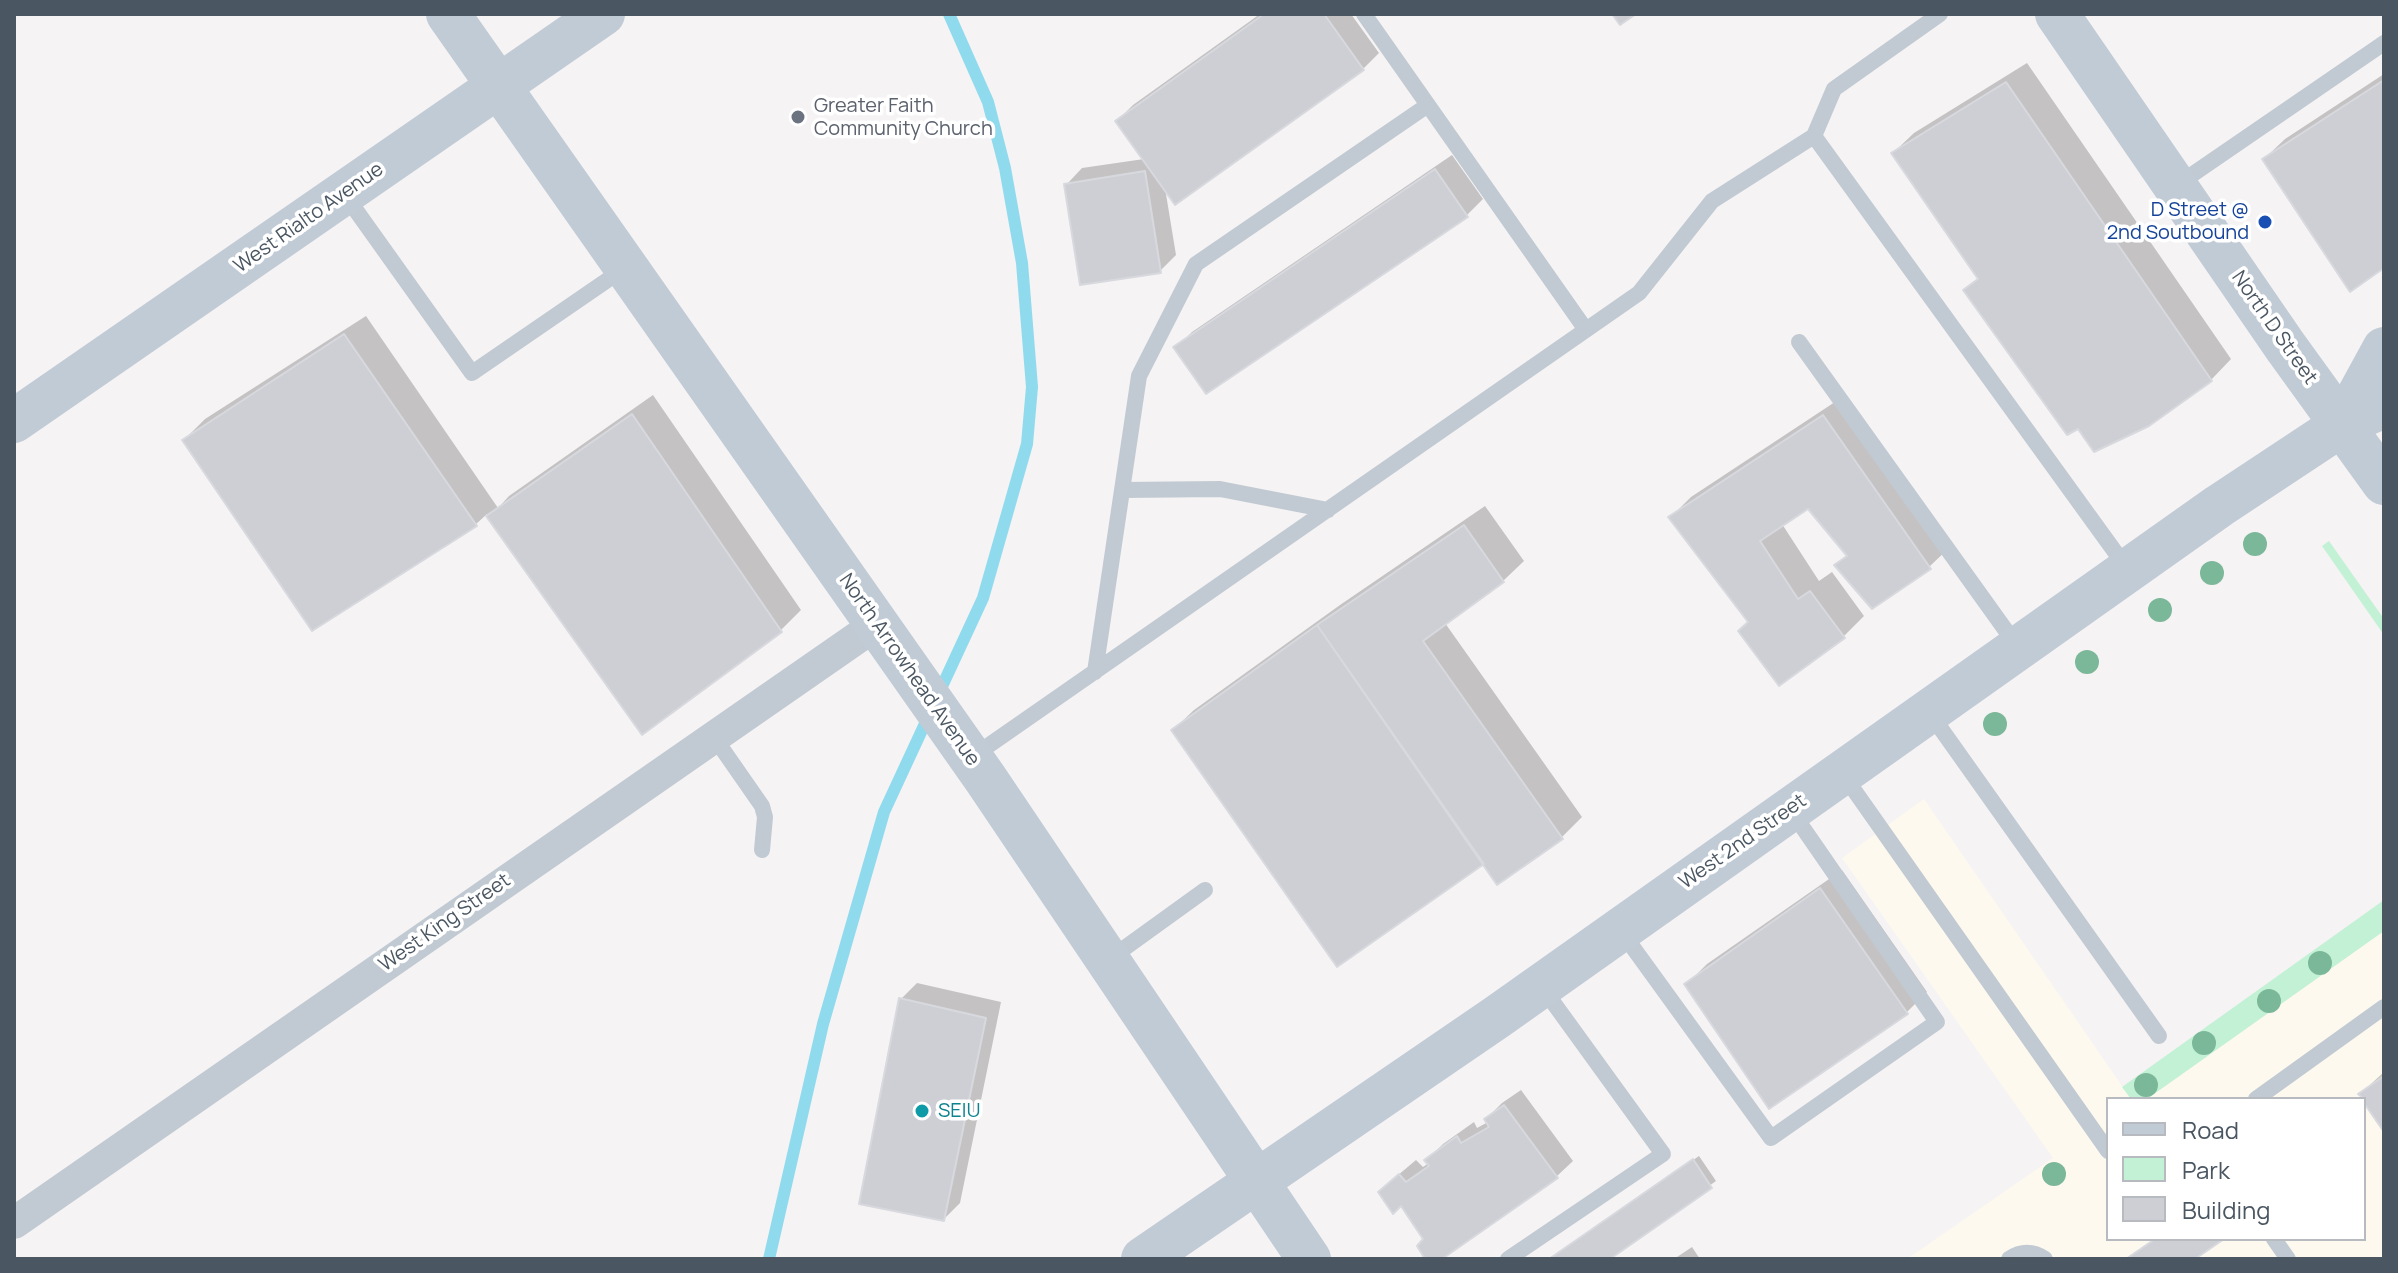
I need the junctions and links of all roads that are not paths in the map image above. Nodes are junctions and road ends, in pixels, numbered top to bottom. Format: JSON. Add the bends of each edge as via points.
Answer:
{"nodes":[{"id":1,"x":448,"y":14,"type":"edge"},
{"id":2,"x":603,"y":14,"type":"edge"},
{"id":3,"x":1364,"y":14,"type":"edge"},
{"id":4,"x":1940,"y":14,"type":"edge"},
{"id":5,"x":2057,"y":14,"type":"edge"},
{"id":6,"x":2384,"y":43,"type":"edge"},
{"id":7,"x":500,"y":86,"type":"junction"},
{"id":8,"x":1428,"y":105,"type":"junction"},
{"id":9,"x":1814,"y":136,"type":"junction"},
{"id":10,"x":2176,"y":185,"type":"junction"},
{"id":11,"x":344,"y":194,"type":"junction"},
{"id":12,"x":627,"y":267,"type":"junction"},
{"id":13,"x":1586,"y":330,"type":"junction"},
{"id":14,"x":1799,"y":342,"type":"dead end"},
{"id":15,"x":2384,"y":349,"type":"edge"},
{"id":16,"x":2384,"y":406,"type":"edge"},
{"id":17,"x":14,"y":421,"type":"edge"},
{"id":18,"x":2343,"y":424,"type":"junction"},
{"id":19,"x":2384,"y":483,"type":"edge"},
{"id":20,"x":1123,"y":490,"type":"junction"},
{"id":21,"x":1328,"y":510,"type":"junction"},
{"id":22,"x":2128,"y":570,"type":"junction"},
{"id":23,"x":877,"y":624,"type":"junction"},
{"id":24,"x":2018,"y":647,"type":"junction"},
{"id":25,"x":1095,"y":672,"type":"junction"},
{"id":26,"x":1929,"y":712,"type":"junction"},
{"id":27,"x":714,"y":737,"type":"junction"},
{"id":28,"x":978,"y":768,"type":"junction"},
{"id":29,"x":1842,"y":773,"type":"junction"},
{"id":30,"x":1790,"y":810,"type":"junction"},
{"id":31,"x":762,"y":850,"type":"dead end"},
{"id":32,"x":1205,"y":890,"type":"dead end"},
{"id":33,"x":1620,"y":930,"type":"junction"},
{"id":34,"x":1107,"y":961,"type":"junction"},
{"id":35,"x":1541,"y":986,"type":"junction"},
{"id":36,"x":2384,"y":1007,"type":"edge"},
{"id":37,"x":2159,"y":1036,"type":"dead end"},
{"id":38,"x":2259,"y":1097,"type":"edge"},
{"id":39,"x":2106,"y":1148,"type":"edge"},
{"id":40,"x":1256,"y":1181,"type":"junction"},
{"id":41,"x":14,"y":1223,"type":"edge"},
{"id":42,"x":2275,"y":1241,"type":"edge"},
{"id":43,"x":1143,"y":1259,"type":"edge"},
{"id":44,"x":1309,"y":1259,"type":"edge"},
{"id":45,"x":1508,"y":1259,"type":"edge"},
{"id":46,"x":2009,"y":1259,"type":"edge"},
{"id":47,"x":2045,"y":1259,"type":"edge"},
{"id":48,"x":2288,"y":1259,"type":"edge"}],
"edges":[{"from":1,"to":7,"type":"main road","name":"North Arrowhead Avenue"},
{"from":2,"to":7,"type":"main road","name":"West Rialto Avenue"},
{"from":3,"to":8,"type":"lane"},
{"from":4,"to":9,"type":"lane","via":[[1834,89]]},
{"from":5,"to":10,"type":"main road","name":"North D Street"},
{"from":6,"to":10,"type":"lane"},
{"from":7,"to":11,"type":"main road","name":"West Rialto Avenue"},
{"from":7,"to":12,"type":"main road","name":"North Arrowhead Avenue"},
{"from":8,"to":13,"type":"lane"},
{"from":8,"to":20,"type":"lane","via":[[1196,264],[1139,376]]},
{"from":9,"to":13,"type":"lane","via":[[1712,201],[1639,293]]},
{"from":9,"to":22,"type":"lane"},
{"from":10,"to":18,"type":"main road","name":"North D Street"},
{"from":11,"to":12,"type":"lane","via":[[472,373]]},
{"from":11,"to":17,"type":"main road","name":"West Rialto Avenue"},
{"from":12,"to":23,"type":"main road","name":"North Arrowhead Avenue"},
{"from":13,"to":21,"type":"lane"},
{"from":14,"to":24,"type":"lane"},
{"from":15,"to":18,"type":"main road","name":"West 2nd Street"},
{"from":16,"to":18,"type":"main road","name":"West 2nd Street"},
{"from":18,"to":19,"type":"main road","name":"North D Street"},
{"from":18,"to":22,"type":"main road","name":"West 2nd Street"},
{"from":20,"to":21,"type":"lane","via":[[1220,489]]},
{"from":20,"to":25,"type":"lane"},
{"from":21,"to":25,"type":"lane"},
{"from":22,"to":24,"type":"main road","name":"West 2nd Street"},
{"from":23,"to":27,"type":"street","name":"West King Street"},
{"from":23,"to":28,"type":"main road","name":"North Arrowhead Avenue"},
{"from":24,"to":26,"type":"main road","name":"West 2nd Street"},
{"from":25,"to":28,"type":"lane"},
{"from":26,"to":29,"type":"main road","name":"West 2nd Street"},
{"from":26,"to":37,"type":"lane"},
{"from":27,"to":31,"type":"lane","via":[[762,806]]},
{"from":27,"to":41,"type":"street","name":"West King Street"},
{"from":28,"to":34,"type":"main road","name":"North Arrowhead Avenue"},
{"from":29,"to":30,"type":"main road","name":"West 2nd Street"},
{"from":29,"to":39,"type":"lane"},
{"from":30,"to":33,"type":"main road","name":"West 2nd Street"},
{"from":30,"to":33,"type":"lane","via":[[1937,1022],[1771,1138]]},
{"from":32,"to":34,"type":"lane"},
{"from":33,"to":35,"type":"main road","name":"West 2nd Street"},
{"from":34,"to":40,"type":"main road","name":"North Arrowhead Avenue"},
{"from":35,"to":40,"type":"main road","name":"West 2nd Street"},
{"from":35,"to":45,"type":"lane","via":[[1663,1154]]},
{"from":36,"to":38,"type":"lane"},
{"from":40,"to":43,"type":"main road","name":"West 2nd Street"},
{"from":40,"to":44,"type":"main road","name":"North Arrowhead Avenue"},
{"from":42,"to":48,"type":"lane"},
{"from":46,"to":47,"type":"lane","via":[[2030,1252]]}]}
